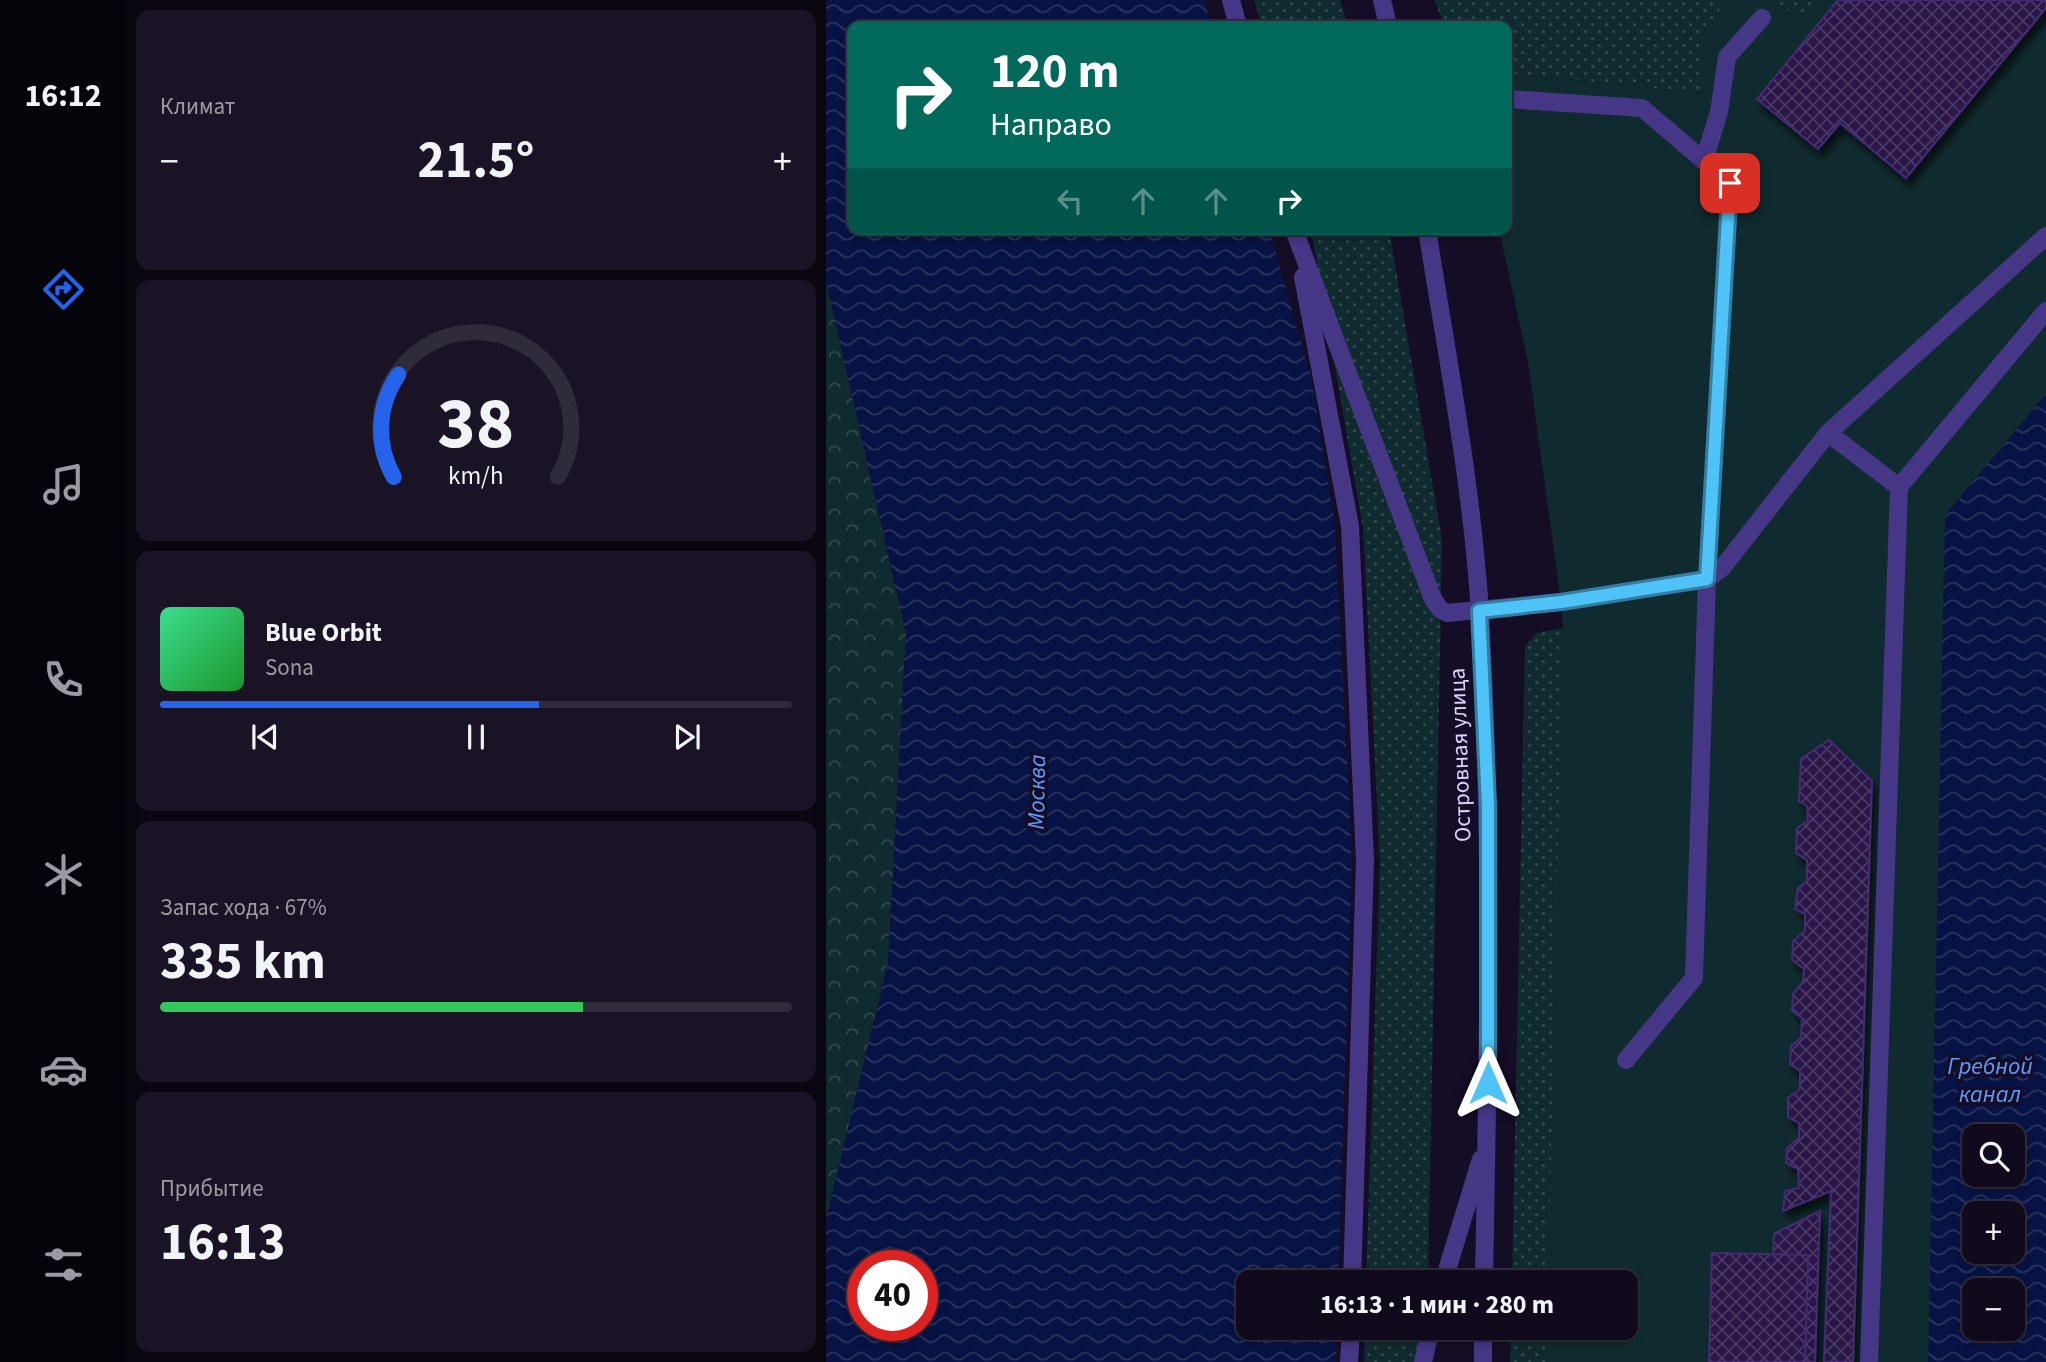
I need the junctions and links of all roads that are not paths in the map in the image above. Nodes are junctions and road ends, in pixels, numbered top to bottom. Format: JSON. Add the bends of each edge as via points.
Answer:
{"nodes":[{"id":1,"x":1231,"y":0,"type":"edge"},
{"id":2,"x":1382,"y":0,"type":"edge"},
{"id":3,"x":1762,"y":18,"type":"dead end"},
{"id":4,"x":1237,"y":21,"type":"edge"},
{"id":5,"x":1387,"y":21,"type":"edge"},
{"id":6,"x":1512,"y":99,"type":"edge"},
{"id":7,"x":1704,"y":161,"type":"junction"},
{"id":8,"x":1295,"y":235,"type":"edge"},
{"id":9,"x":1296,"y":235,"type":"edge"},
{"id":10,"x":1428,"y":235,"type":"edge"},
{"id":11,"x":2046,"y":236,"type":"edge"},
{"id":12,"x":2046,"y":311,"type":"edge"},
{"id":13,"x":1828,"y":433,"type":"junction"},
{"id":14,"x":1899,"y":487,"type":"junction"},
{"id":15,"x":1707,"y":579,"type":"junction"},
{"id":16,"x":1479,"y":611,"type":"junction"},
{"id":17,"x":1626,"y":1060,"type":"dead end"},
{"id":18,"x":1488,"y":1139,"type":"junction"},
{"id":19,"x":1352,"y":1270,"type":"edge"},
{"id":20,"x":1447,"y":1270,"type":"edge"},
{"id":21,"x":1484,"y":1270,"type":"edge"},
{"id":22,"x":1350,"y":1340,"type":"edge"},
{"id":23,"x":1428,"y":1340,"type":"edge"},
{"id":24,"x":1483,"y":1340,"type":"edge"},
{"id":25,"x":1349,"y":1362,"type":"edge"},
{"id":26,"x":1423,"y":1362,"type":"edge"},
{"id":27,"x":1483,"y":1362,"type":"edge"},
{"id":28,"x":1869,"y":1362,"type":"edge"}],
"edges":[{"from":1,"to":4,"type":"street"},
{"from":2,"to":5,"type":"street"},
{"from":3,"to":7,"type":"street","via":[[1727,57],[1719,113]]},
{"from":6,"to":7,"type":"street","via":[[1642,108]]},
{"from":7,"to":15,"type":"street","via":[[1730,183]]},
{"from":8,"to":19,"type":"street","via":[[1350,526],[1365,860]]},
{"from":9,"to":16,"type":"street","via":[[1433,599],[1447,613]]},
{"from":10,"to":16,"type":"street","name":"Островная улица","via":[[1464,457]]},
{"from":11,"to":13,"type":"street"},
{"from":12,"to":14,"type":"street"},
{"from":13,"to":14,"type":"street"},
{"from":13,"to":15,"type":"street","via":[[1722,568]]},
{"from":14,"to":28,"type":"street"},
{"from":15,"to":16,"type":"street"},
{"from":15,"to":17,"type":"street","via":[[1694,978]]},
{"from":16,"to":18,"type":"street","name":"Островная улица","via":[[1488,804]]},
{"from":18,"to":20,"type":"street"},
{"from":18,"to":21,"type":"street","name":"Островная улица"},
{"from":22,"to":25,"type":"street"},
{"from":23,"to":26,"type":"street"},
{"from":24,"to":27,"type":"street"}]}
